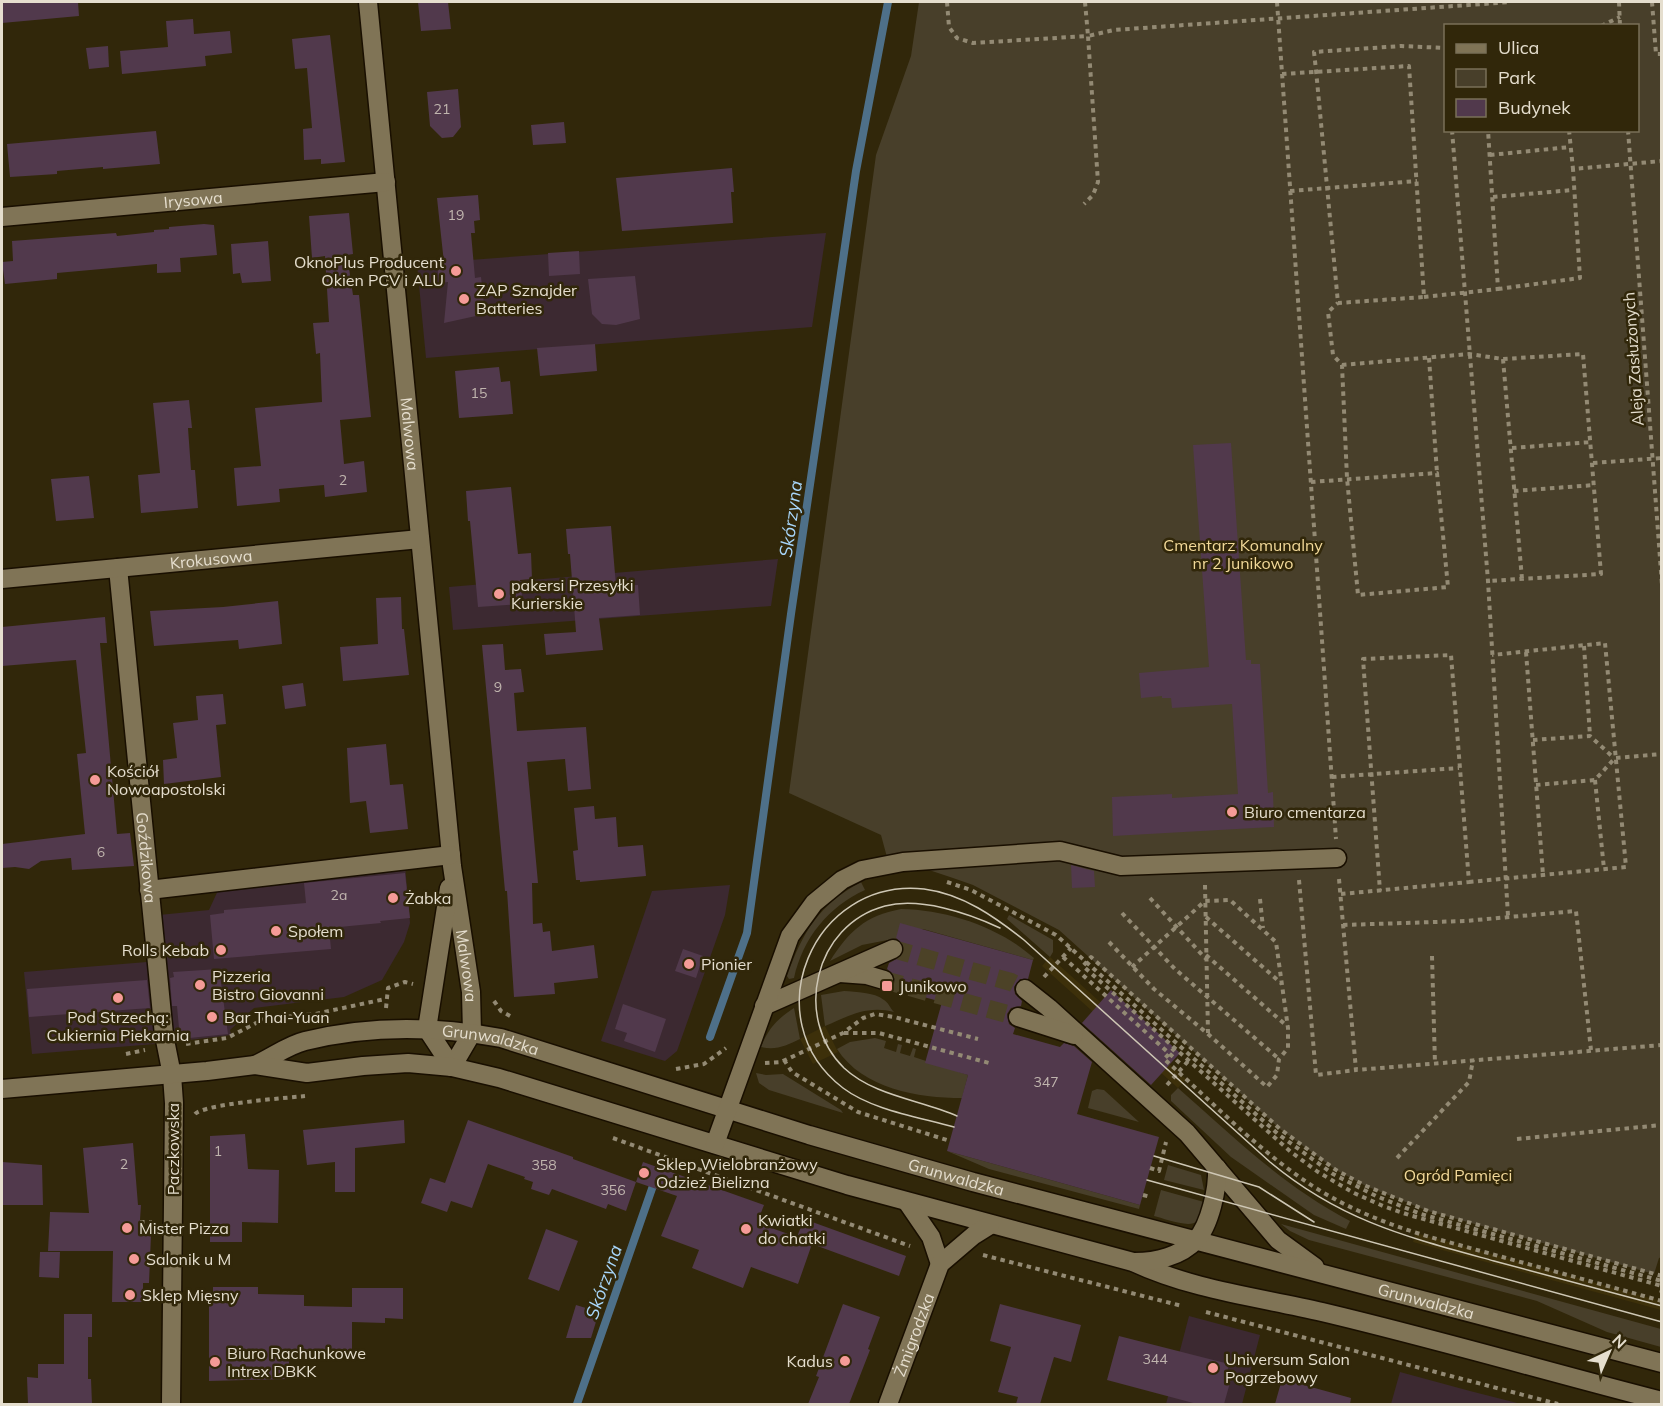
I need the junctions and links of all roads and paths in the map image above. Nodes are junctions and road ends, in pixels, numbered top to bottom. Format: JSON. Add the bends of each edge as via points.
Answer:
{"nodes":[{"id":1,"x":368,"y":2,"type":"edge"},
{"id":2,"x":947,"y":2,"type":"edge"},
{"id":3,"x":1085,"y":2,"type":"edge"},
{"id":4,"x":1277,"y":2,"type":"edge"},
{"id":5,"x":1435,"y":2,"type":"edge"},
{"id":6,"x":1511,"y":2,"type":"edge"},
{"id":7,"x":1618,"y":2,"type":"edge"},
{"id":8,"x":1652,"y":2,"type":"edge"},
{"id":9,"x":1435,"y":8,"type":"junction"},
{"id":10,"x":1620,"y":17,"type":"junction"},
{"id":11,"x":1278,"y":20,"type":"junction"},
{"id":12,"x":1605,"y":24,"type":"edge"},
{"id":13,"x":1620,"y":24,"type":"edge"},
{"id":14,"x":1088,"y":36,"type":"junction"},
{"id":15,"x":1444,"y":48,"type":"edge"},
{"id":16,"x":1662,"y":54,"type":"edge"},
{"id":17,"x":1316,"y":70,"type":"junction"},
{"id":18,"x":1282,"y":74,"type":"junction"},
{"id":19,"x":1452,"y":132,"type":"edge"},
{"id":20,"x":1488,"y":132,"type":"edge"},
{"id":21,"x":1569,"y":132,"type":"edge"},
{"id":22,"x":1628,"y":132,"type":"edge"},
{"id":23,"x":1570,"y":147,"type":"junction"},
{"id":24,"x":1490,"y":155,"type":"junction"},
{"id":25,"x":1662,"y":161,"type":"edge"},
{"id":26,"x":1630,"y":164,"type":"junction"},
{"id":27,"x":1573,"y":169,"type":"junction"},
{"id":28,"x":1417,"y":181,"type":"junction"},
{"id":29,"x":386,"y":182,"type":"junction"},
{"id":30,"x":1327,"y":188,"type":"junction"},
{"id":31,"x":1290,"y":190,"type":"junction"},
{"id":32,"x":1573,"y":190,"type":"junction"},
{"id":33,"x":1494,"y":196,"type":"junction"},
{"id":34,"x":1084,"y":204,"type":"dead end"},
{"id":35,"x":2,"y":217,"type":"edge"},
{"id":36,"x":1498,"y":290,"type":"junction"},
{"id":37,"x":1464,"y":294,"type":"junction"},
{"id":38,"x":1424,"y":297,"type":"junction"},
{"id":39,"x":1338,"y":303,"type":"junction"},
{"id":40,"x":1469,"y":354,"type":"junction"},
{"id":41,"x":1429,"y":358,"type":"junction"},
{"id":42,"x":1503,"y":359,"type":"junction"},
{"id":43,"x":1341,"y":365,"type":"junction"},
{"id":44,"x":1591,"y":442,"type":"junction"},
{"id":45,"x":1512,"y":448,"type":"junction"},
{"id":46,"x":1652,"y":458,"type":"junction"},
{"id":47,"x":1662,"y":458,"type":"edge"},
{"id":48,"x":1593,"y":463,"type":"junction"},
{"id":49,"x":1437,"y":473,"type":"junction"},
{"id":50,"x":1347,"y":478,"type":"junction"},
{"id":51,"x":1311,"y":482,"type":"junction"},
{"id":52,"x":1595,"y":485,"type":"junction"},
{"id":53,"x":1514,"y":490,"type":"junction"},
{"id":54,"x":420,"y":539,"type":"junction"},
{"id":55,"x":118,"y":568,"type":"junction"},
{"id":56,"x":2,"y":579,"type":"edge"},
{"id":57,"x":1522,"y":579,"type":"junction"},
{"id":58,"x":1488,"y":581,"type":"junction"},
{"id":59,"x":1662,"y":585,"type":"edge"},
{"id":60,"x":1584,"y":645,"type":"junction"},
{"id":61,"x":1526,"y":652,"type":"junction"},
{"id":62,"x":1492,"y":655,"type":"junction"},
{"id":63,"x":1590,"y":736,"type":"junction"},
{"id":64,"x":1533,"y":740,"type":"junction"},
{"id":65,"x":1662,"y":754,"type":"edge"},
{"id":66,"x":1615,"y":759,"type":"junction"},
{"id":67,"x":1459,"y":768,"type":"junction"},
{"id":68,"x":1371,"y":774,"type":"junction"},
{"id":69,"x":1332,"y":777,"type":"junction"},
{"id":70,"x":1595,"y":780,"type":"junction"},
{"id":71,"x":1536,"y":785,"type":"junction"},
{"id":72,"x":1297,"y":858,"type":"junction"},
{"id":73,"x":1337,"y":858,"type":"junction"},
{"id":74,"x":451,"y":860,"type":"junction"},
{"id":75,"x":1204,"y":863,"type":"junction"},
{"id":76,"x":1604,"y":869,"type":"junction"},
{"id":77,"x":1543,"y":875,"type":"junction"},
{"id":78,"x":1506,"y":879,"type":"junction"},
{"id":79,"x":943,"y":880,"type":"dead end"},
{"id":80,"x":1469,"y":882,"type":"junction"},
{"id":81,"x":149,"y":890,"type":"junction"},
{"id":82,"x":1380,"y":891,"type":"junction"},
{"id":83,"x":1341,"y":894,"type":"junction"},
{"id":84,"x":1150,"y":898,"type":"dead end"},
{"id":85,"x":1260,"y":899,"type":"dead end"},
{"id":86,"x":1205,"y":901,"type":"junction"},
{"id":87,"x":1122,"y":913,"type":"dead end"},
{"id":88,"x":1205,"y":916,"type":"junction"},
{"id":89,"x":1508,"y":916,"type":"junction"},
{"id":90,"x":1343,"y":925,"type":"junction"},
{"id":91,"x":1176,"y":927,"type":"junction"},
{"id":92,"x":1263,"y":929,"type":"junction"},
{"id":93,"x":1109,"y":942,"type":"dead end"},
{"id":94,"x":1155,"y":946,"type":"junction"},
{"id":95,"x":1071,"y":948,"type":"junction"},
{"id":96,"x":893,"y":949,"type":"tunnel mouth"},
{"id":97,"x":1432,"y":956,"type":"dead end"},
{"id":98,"x":1063,"y":957,"type":"junction"},
{"id":99,"x":1206,"y":958,"type":"junction"},
{"id":100,"x":1087,"y":962,"type":"junction"},
{"id":101,"x":1132,"y":967,"type":"junction"},
{"id":102,"x":838,"y":973,"type":"junction"},
{"id":103,"x":1044,"y":977,"type":"dead end"},
{"id":104,"x":884,"y":980,"type":"tunnel mouth"},
{"id":105,"x":1282,"y":984,"type":"junction"},
{"id":106,"x":1025,"y":989,"type":"tunnel mouth"},
{"id":107,"x":1207,"y":995,"type":"junction"},
{"id":108,"x":386,"y":999,"type":"dead end"},
{"id":109,"x":764,"y":1006,"type":"junction"},
{"id":110,"x":1018,"y":1017,"type":"tunnel mouth"},
{"id":111,"x":1288,"y":1028,"type":"junction"},
{"id":112,"x":428,"y":1029,"type":"junction"},
{"id":113,"x":472,"y":1033,"type":"junction"},
{"id":114,"x":843,"y":1033,"type":"junction"},
{"id":115,"x":1208,"y":1034,"type":"junction"},
{"id":116,"x":1079,"y":1036,"type":"junction"},
{"id":117,"x":978,"y":1040,"type":"dead end"},
{"id":118,"x":1662,"y":1044,"type":"edge"},
{"id":119,"x":179,"y":1045,"type":"dead end"},
{"id":120,"x":725,"y":1048,"type":"dead end"},
{"id":121,"x":1174,"y":1048,"type":"junction"},
{"id":122,"x":1591,"y":1050,"type":"junction"},
{"id":123,"x":1169,"y":1053,"type":"junction"},
{"id":124,"x":1280,"y":1059,"type":"junction"},
{"id":125,"x":784,"y":1060,"type":"junction"},
{"id":126,"x":1473,"y":1060,"type":"junction"},
{"id":127,"x":755,"y":1062,"type":"dead end"},
{"id":128,"x":989,"y":1063,"type":"dead end"},
{"id":129,"x":1435,"y":1064,"type":"junction"},
{"id":130,"x":255,"y":1065,"type":"junction"},
{"id":131,"x":452,"y":1066,"type":"junction"},
{"id":132,"x":1183,"y":1066,"type":"dead end"},
{"id":133,"x":671,"y":1070,"type":"dead end"},
{"id":134,"x":1356,"y":1070,"type":"junction"},
{"id":135,"x":172,"y":1074,"type":"junction"},
{"id":136,"x":2,"y":1089,"type":"edge"},
{"id":137,"x":311,"y":1096,"type":"dead end"},
{"id":138,"x":728,"y":1108,"type":"junction"},
{"id":139,"x":189,"y":1120,"type":"dead end"},
{"id":140,"x":1662,"y":1125,"type":"edge"},
{"id":141,"x":606,"y":1136,"type":"dead end"},
{"id":142,"x":1517,"y":1138,"type":"dead end"},
{"id":143,"x":950,"y":1141,"type":"dead end"},
{"id":144,"x":715,"y":1144,"type":"junction"},
{"id":145,"x":1396,"y":1158,"type":"dead end"},
{"id":146,"x":1217,"y":1168,"type":"junction"},
{"id":147,"x":1143,"y":1195,"type":"dead end"},
{"id":148,"x":1151,"y":1197,"type":"dead end"},
{"id":149,"x":907,"y":1202,"type":"junction"},
{"id":150,"x":990,"y":1225,"type":"junction"},
{"id":151,"x":1196,"y":1240,"type":"junction"},
{"id":152,"x":920,"y":1249,"type":"dead end"},
{"id":153,"x":978,"y":1255,"type":"dead end"},
{"id":154,"x":1133,"y":1262,"type":"junction"},
{"id":155,"x":940,"y":1264,"type":"junction"},
{"id":156,"x":1662,"y":1276,"type":"edge"},
{"id":157,"x":1332,"y":1277,"type":"junction"},
{"id":158,"x":1662,"y":1283,"type":"edge"},
{"id":159,"x":1662,"y":1301,"type":"edge"},
{"id":160,"x":1183,"y":1306,"type":"dead end"},
{"id":161,"x":1195,"y":1309,"type":"dead end"},
{"id":162,"x":1662,"y":1364,"type":"edge"},
{"id":163,"x":1662,"y":1401,"type":"edge"},
{"id":164,"x":171,"y":1404,"type":"edge"},
{"id":165,"x":888,"y":1404,"type":"edge"},
{"id":166,"x":1558,"y":1404,"type":"edge"}],
"edges":[{"from":1,"to":29,"type":"street","name":"Malwowa"},
{"from":2,"to":14,"type":"path","via":[[949,27],[957,38],[973,43]]},
{"from":3,"to":14,"type":"path"},
{"from":4,"to":11,"type":"path"},
{"from":5,"to":9,"type":"path"},
{"from":6,"to":9,"type":"path"},
{"from":7,"to":10,"type":"path"},
{"from":8,"to":16,"type":"path","via":[[1656,54]]},
{"from":9,"to":11,"type":"path"},
{"from":10,"to":12,"type":"path"},
{"from":10,"to":13,"type":"path"},
{"from":11,"to":14,"type":"path","via":[[1114,30]]},
{"from":11,"to":18,"type":"path"},
{"from":14,"to":34,"type":"path","via":[[1098,182]]},
{"from":15,"to":17,"type":"path","via":[[1401,46],[1314,52]]},
{"from":17,"to":18,"type":"path"},
{"from":17,"to":28,"type":"path","via":[[1409,66]]},
{"from":17,"to":30,"type":"path"},
{"from":18,"to":31,"type":"path"},
{"from":19,"to":37,"type":"path"},
{"from":20,"to":24,"type":"path"},
{"from":21,"to":23,"type":"path"},
{"from":22,"to":26,"type":"path","name":"Aleja Zasłużonych"},
{"from":23,"to":24,"type":"path"},
{"from":23,"to":27,"type":"path"},
{"from":24,"to":33,"type":"path"},
{"from":25,"to":26,"type":"path"},
{"from":26,"to":27,"type":"path"},
{"from":26,"to":46,"type":"path","name":"Aleja Zasłużonych"},
{"from":27,"to":32,"type":"path"},
{"from":28,"to":30,"type":"path"},
{"from":28,"to":38,"type":"path"},
{"from":29,"to":35,"type":"street","name":"Irysowa"},
{"from":29,"to":54,"type":"street","name":"Malwowa"},
{"from":30,"to":31,"type":"path"},
{"from":30,"to":39,"type":"path"},
{"from":31,"to":51,"type":"path"},
{"from":32,"to":33,"type":"path"},
{"from":32,"to":36,"type":"path","via":[[1580,278]]},
{"from":33,"to":36,"type":"path"},
{"from":36,"to":37,"type":"path"},
{"from":37,"to":38,"type":"path"},
{"from":37,"to":40,"type":"path"},
{"from":38,"to":39,"type":"path"},
{"from":39,"to":43,"type":"path","via":[[1328,312],[1333,355]]},
{"from":40,"to":41,"type":"path"},
{"from":40,"to":42,"type":"path"},
{"from":40,"to":58,"type":"path"},
{"from":41,"to":43,"type":"path"},
{"from":41,"to":49,"type":"path"},
{"from":42,"to":44,"type":"path","via":[[1583,354]]},
{"from":42,"to":45,"type":"path"},
{"from":43,"to":50,"type":"path"},
{"from":44,"to":45,"type":"path"},
{"from":44,"to":48,"type":"path"},
{"from":45,"to":53,"type":"path"},
{"from":46,"to":47,"type":"path"},
{"from":46,"to":48,"type":"path"},
{"from":46,"to":59,"type":"path","name":"Aleja Zasłużonych"},
{"from":48,"to":52,"type":"path"},
{"from":49,"to":50,"type":"path"},
{"from":49,"to":50,"type":"path","via":[[1448,587],[1358,595]]},
{"from":50,"to":51,"type":"path"},
{"from":51,"to":69,"type":"path"},
{"from":52,"to":53,"type":"path"},
{"from":52,"to":57,"type":"path","via":[[1601,574]]},
{"from":53,"to":57,"type":"path"},
{"from":54,"to":55,"type":"street","name":"Krokusowa"},
{"from":54,"to":74,"type":"street","name":"Malwowa"},
{"from":55,"to":56,"type":"street","name":"Krokusowa"},
{"from":55,"to":81,"type":"street","name":"Goździkowa"},
{"from":57,"to":58,"type":"path"},
{"from":58,"to":62,"type":"path"},
{"from":60,"to":61,"type":"path"},
{"from":60,"to":63,"type":"path"},
{"from":60,"to":66,"type":"path","via":[[1605,643]]},
{"from":61,"to":62,"type":"path"},
{"from":61,"to":64,"type":"path"},
{"from":62,"to":78,"type":"path"},
{"from":63,"to":64,"type":"path"},
{"from":63,"to":66,"type":"path"},
{"from":64,"to":71,"type":"path"},
{"from":65,"to":66,"type":"path"},
{"from":66,"to":70,"type":"path"},
{"from":66,"to":76,"type":"path","via":[[1626,867]]},
{"from":67,"to":68,"type":"path"},
{"from":67,"to":68,"type":"path","via":[[1451,655],[1363,659]]},
{"from":67,"to":80,"type":"path"},
{"from":68,"to":69,"type":"path"},
{"from":68,"to":82,"type":"path"},
{"from":69,"to":73,"type":"path"},
{"from":70,"to":71,"type":"path"},
{"from":70,"to":76,"type":"path"},
{"from":71,"to":77,"type":"path"},
{"from":72,"to":73,"type":"street"},
{"from":72,"to":75,"type":"street"},
{"from":72,"to":134,"type":"path","via":[[1316,1075]]},
{"from":73,"to":83,"type":"path"},
{"from":74,"to":81,"type":"street"},
{"from":74,"to":112,"type":"street","name":"Malwowa"},
{"from":74,"to":113,"type":"street","name":"Malwowa","via":[[471,992]]},
{"from":75,"to":86,"type":"path"},
{"from":75,"to":109,"type":"street","via":[[1121,867],[1060,851],[903,862],[862,870],[842,880],[814,903],[790,936]]},
{"from":76,"to":77,"type":"path"},
{"from":77,"to":78,"type":"path"},
{"from":78,"to":80,"type":"path"},
{"from":78,"to":89,"type":"path"},
{"from":79,"to":95,"type":"path","via":[[971,890],[1056,935]]},
{"from":80,"to":82,"type":"path"},
{"from":81,"to":135,"type":"street","name":"Goździkowa","via":[[164,1035]]},
{"from":82,"to":83,"type":"path"},
{"from":83,"to":90,"type":"path"},
{"from":84,"to":91,"type":"path"},
{"from":85,"to":92,"type":"path"},
{"from":86,"to":88,"type":"path"},
{"from":86,"to":91,"type":"path"},
{"from":86,"to":92,"type":"path","via":[[1230,900]]},
{"from":87,"to":94,"type":"path"},
{"from":88,"to":99,"type":"path"},
{"from":88,"to":105,"type":"path"},
{"from":89,"to":90,"type":"path"},
{"from":89,"to":122,"type":"path","via":[[1576,911]]},
{"from":90,"to":134,"type":"path"},
{"from":91,"to":94,"type":"path"},
{"from":91,"to":99,"type":"path"},
{"from":92,"to":105,"type":"path","via":[[1276,942]]},
{"from":93,"to":101,"type":"path"},
{"from":94,"to":101,"type":"path"},
{"from":94,"to":107,"type":"path","via":[[1175,969]]},
{"from":95,"to":98,"type":"path"},
{"from":95,"to":100,"type":"path"},
{"from":96,"to":102,"type":"street"},
{"from":97,"to":129,"type":"path"},
{"from":98,"to":103,"type":"path"},
{"from":98,"to":123,"type":"path"},
{"from":99,"to":107,"type":"path"},
{"from":99,"to":111,"type":"path"},
{"from":100,"to":121,"type":"path","via":[[1083,966]]},
{"from":100,"to":156,"type":"path","via":[[1091,957],[1280,1129],[1336,1170],[1428,1211]]},
{"from":100,"to":158,"type":"path","via":[[1278,1134],[1333,1174],[1376,1197],[1421,1214]]},
{"from":101,"to":115,"type":"path"},
{"from":102,"to":104,"type":"street"},
{"from":102,"to":109,"type":"street"},
{"from":105,"to":111,"type":"path"},
{"from":106,"to":116,"type":"street"},
{"from":107,"to":115,"type":"path"},
{"from":107,"to":124,"type":"path"},
{"from":108,"to":119,"type":"path","via":[[315,1014],[264,1019],[226,1038]]},
{"from":109,"to":138,"type":"street"},
{"from":110,"to":116,"type":"street"},
{"from":111,"to":124,"type":"path","via":[[1288,1048]]},
{"from":112,"to":113,"type":"street","name":"Grunwaldzka"},
{"from":112,"to":130,"type":"street","name":"Grunwaldzka","via":[[387,1028],[303,1041]]},
{"from":112,"to":131,"type":"street"},
{"from":113,"to":131,"type":"street"},
{"from":113,"to":138,"type":"street","name":"Grunwaldzka","via":[[513,1041]]},
{"from":114,"to":117,"type":"path","via":[[875,1014]]},
{"from":114,"to":125,"type":"path"},
{"from":114,"to":128,"type":"path","via":[[879,1033]]},
{"from":115,"to":124,"type":"path","via":[[1267,1087],[1277,1075]]},
{"from":116,"to":146,"type":"street","via":[[1187,1133]]},
{"from":118,"to":122,"type":"path"},
{"from":120,"to":133,"type":"path","via":[[704,1064]]},
{"from":121,"to":123,"type":"path"},
{"from":121,"to":158,"type":"path","via":[[1317,1172],[1383,1206]]},
{"from":122,"to":126,"type":"path"},
{"from":123,"to":132,"type":"path"},
{"from":123,"to":159,"type":"path","via":[[1164,1059],[1267,1152],[1297,1176],[1353,1209],[1416,1233]]},
{"from":125,"to":127,"type":"path"},
{"from":125,"to":143,"type":"path","via":[[792,1072],[858,1112]]},
{"from":126,"to":129,"type":"path"},
{"from":126,"to":145,"type":"path","via":[[1469,1082]]},
{"from":129,"to":134,"type":"path"},
{"from":130,"to":131,"type":"street","name":"Grunwaldzka","via":[[307,1072],[390,1063]]},
{"from":130,"to":135,"type":"street","name":"Grunwaldzka"},
{"from":131,"to":144,"type":"street","name":"Grunwaldzka"},
{"from":135,"to":136,"type":"street","name":"Grunwaldzka"},
{"from":135,"to":164,"type":"street","name":"Paczkowska"},
{"from":137,"to":139,"type":"path","via":[[198,1111]]},
{"from":138,"to":144,"type":"street"},
{"from":138,"to":151,"type":"street","name":"Grunwaldzka","via":[[951,1175]]},
{"from":140,"to":142,"type":"path"},
{"from":141,"to":152,"type":"path"},
{"from":144,"to":149,"type":"street","name":"Grunwaldzka"},
{"from":146,"to":151,"type":"street","via":[[1214,1199]]},
{"from":146,"to":157,"type":"street","via":[[1278,1240]]},
{"from":147,"to":148,"type":"path"},
{"from":149,"to":150,"type":"street","name":"Grunwaldzka"},
{"from":149,"to":155,"type":"street","via":[[931,1237]]},
{"from":150,"to":154,"type":"street","name":"Grunwaldzka"},
{"from":150,"to":155,"type":"street","name":"Żmigrodzka"},
{"from":151,"to":154,"type":"street","via":[[1164,1259]]},
{"from":151,"to":157,"type":"street","name":"Grunwaldzka"},
{"from":153,"to":160,"type":"path"},
{"from":154,"to":163,"type":"street","name":"Grunwaldzka","via":[[1188,1283],[1322,1312]]},
{"from":155,"to":165,"type":"street","name":"Żmigrodzka"},
{"from":157,"to":162,"type":"street","name":"Grunwaldzka"},
{"from":161,"to":166,"type":"path"}]}
